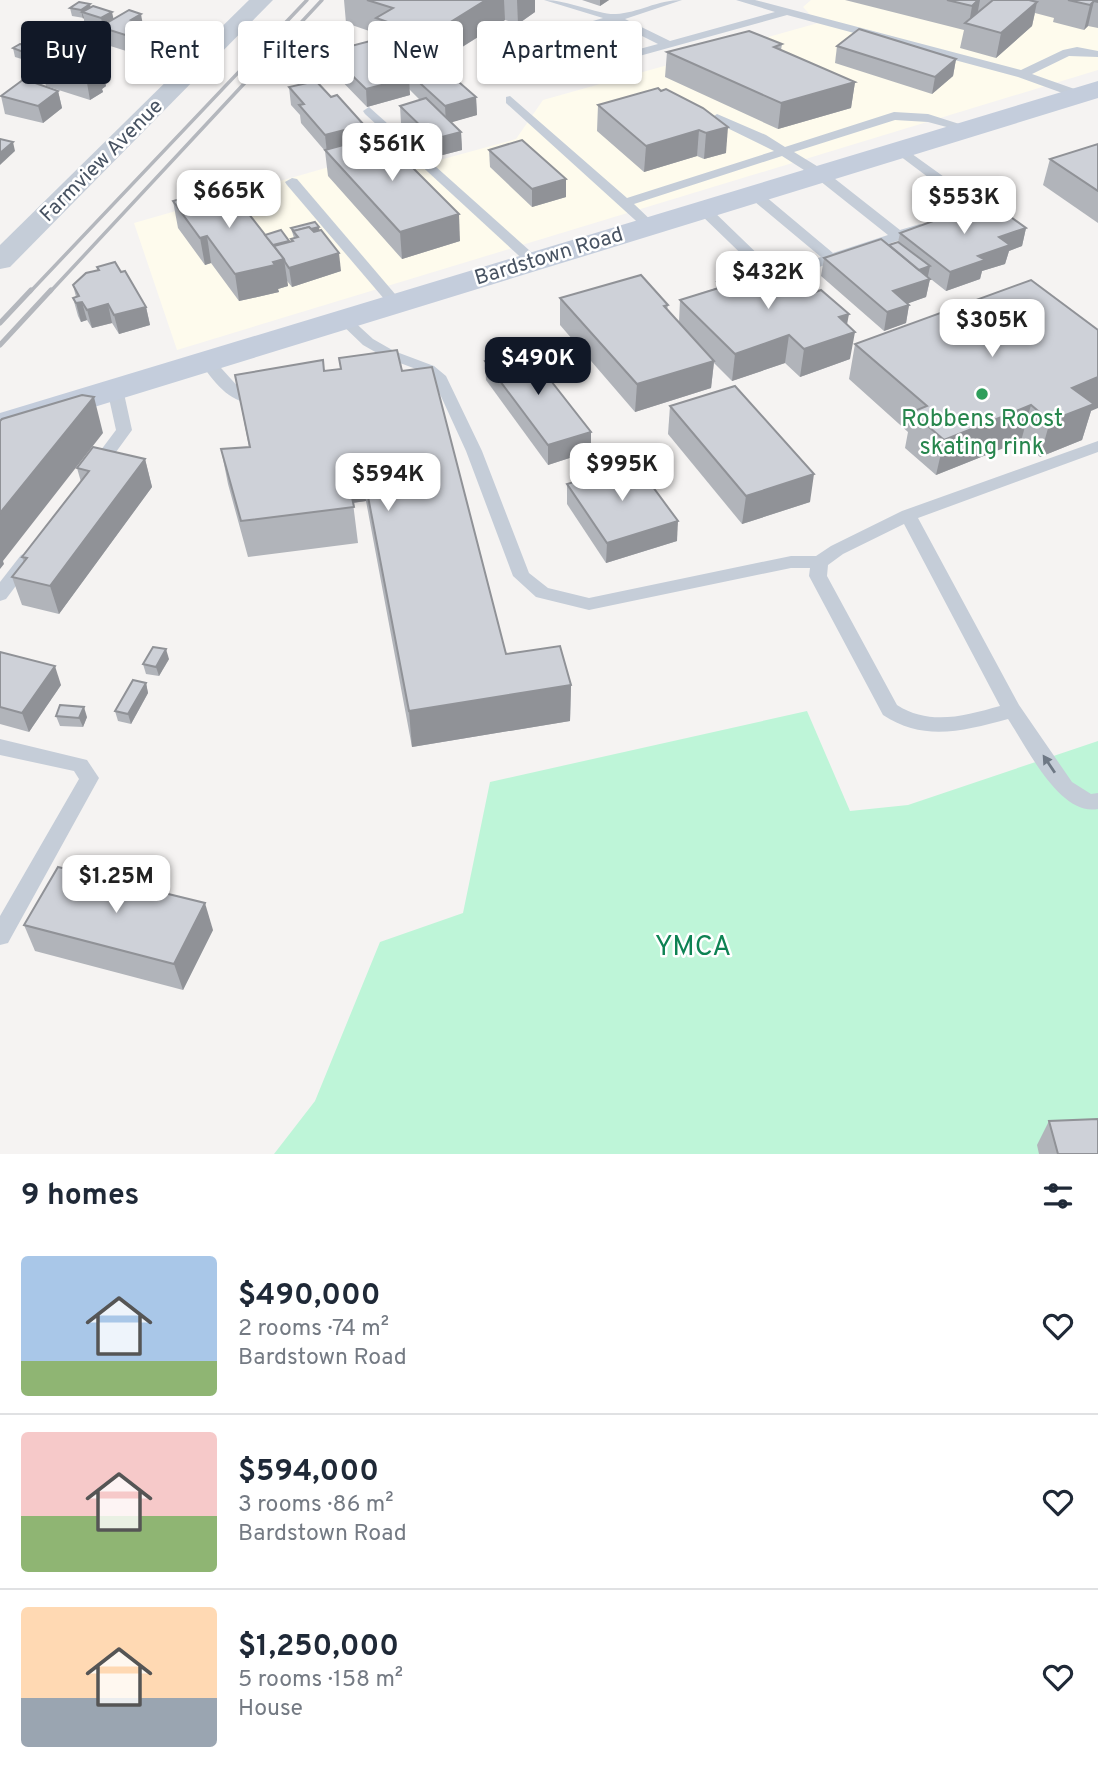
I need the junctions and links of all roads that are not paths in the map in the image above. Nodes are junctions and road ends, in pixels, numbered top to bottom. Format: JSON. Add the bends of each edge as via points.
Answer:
{"nodes":[{"id":1,"x":262,"y":0,"type":"edge"},
{"id":2,"x":550,"y":0,"type":"edge"},
{"id":3,"x":676,"y":0,"type":"edge"},
{"id":4,"x":742,"y":0,"type":"edge"},
{"id":5,"x":790,"y":11,"type":"junction"},
{"id":6,"x":615,"y":18,"type":"junction"},
{"id":7,"x":669,"y":45,"type":"junction"},
{"id":8,"x":1098,"y":54,"type":"edge"},
{"id":9,"x":1022,"y":74,"type":"junction"},
{"id":10,"x":1089,"y":92,"type":"edge"},
{"id":11,"x":510,"y":100,"type":"dead end"},
{"id":12,"x":369,"y":111,"type":"dead end"},
{"id":13,"x":717,"y":118,"type":"edge"},
{"id":14,"x":969,"y":129,"type":"junction"},
{"id":15,"x":901,"y":150,"type":"junction"},
{"id":16,"x":783,"y":151,"type":"junction"},
{"id":17,"x":820,"y":174,"type":"junction"},
{"id":18,"x":292,"y":182,"type":"dead end"},
{"id":19,"x":754,"y":194,"type":"junction"},
{"id":20,"x":625,"y":203,"type":"junction"},
{"id":21,"x":704,"y":210,"type":"junction"},
{"id":22,"x":650,"y":226,"type":"junction"},
{"id":23,"x":898,"y":236,"type":"junction"},
{"id":24,"x":831,"y":259,"type":"junction"},
{"id":25,"x":0,"y":261,"type":"edge"},
{"id":26,"x":534,"y":262,"type":"junction"},
{"id":27,"x":396,"y":304,"type":"junction"},
{"id":28,"x":344,"y":320,"type":"junction"},
{"id":29,"x":389,"y":354,"type":"junction"},
{"id":30,"x":208,"y":361,"type":"junction"},
{"id":31,"x":363,"y":363,"type":"edge"},
{"id":32,"x":115,"y":389,"type":"junction"},
{"id":33,"x":273,"y":394,"type":"edge"},
{"id":34,"x":0,"y":425,"type":"edge"},
{"id":35,"x":1098,"y":446,"type":"edge"},
{"id":36,"x":83,"y":484,"type":"edge"},
{"id":37,"x":908,"y":515,"type":"junction"},
{"id":38,"x":35,"y":549,"type":"edge"},
{"id":39,"x":820,"y":562,"type":"junction"},
{"id":40,"x":0,"y":595,"type":"edge"},
{"id":41,"x":1012,"y":710,"type":"junction"},
{"id":42,"x":0,"y":747,"type":"edge"},
{"id":43,"x":1098,"y":802,"type":"edge"},
{"id":44,"x":0,"y":936,"type":"edge"}],
"edges":[{"from":1,"to":25,"type":"street","name":"Farmview Avenue"},
{"from":2,"to":6,"type":"lane"},
{"from":3,"to":6,"type":"lane"},
{"from":4,"to":5,"type":"lane"},
{"from":5,"to":7,"type":"lane"},
{"from":5,"to":9,"type":"lane"},
{"from":6,"to":7,"type":"lane"},
{"from":6,"to":7,"type":"lane","via":[[560,34],[556,40],[594,61]]},
{"from":8,"to":9,"type":"lane","via":[[1069,50]]},
{"from":9,"to":10,"type":"lane"},
{"from":10,"to":14,"type":"main road","name":"Bardstown Road"},
{"from":11,"to":20,"type":"lane"},
{"from":12,"to":26,"type":"lane"},
{"from":13,"to":16,"type":"lane"},
{"from":14,"to":15,"type":"main road","name":"Bardstown Road"},
{"from":14,"to":16,"type":"lane","via":[[928,118],[894,116]]},
{"from":15,"to":17,"type":"main road","name":"Bardstown Road"},
{"from":15,"to":23,"type":"lane","via":[[967,200],[969,207],[966,213]]},
{"from":16,"to":17,"type":"lane"},
{"from":16,"to":20,"type":"lane"},
{"from":17,"to":19,"type":"main road","name":"Bardstown Road"},
{"from":17,"to":23,"type":"lane"},
{"from":18,"to":27,"type":"lane"},
{"from":19,"to":21,"type":"main road","name":"Bardstown Road"},
{"from":19,"to":24,"type":"lane"},
{"from":20,"to":22,"type":"lane"},
{"from":21,"to":22,"type":"main road","name":"Bardstown Road"},
{"from":21,"to":24,"type":"lane","via":[[765,269],[775,273],[786,274]]},
{"from":22,"to":26,"type":"main road","name":"Bardstown Road"},
{"from":23,"to":24,"type":"lane"},
{"from":26,"to":27,"type":"main road","name":"Bardstown Road"},
{"from":27,"to":28,"type":"main road","name":"Bardstown Road"},
{"from":28,"to":29,"type":"lane"},
{"from":28,"to":30,"type":"main road","name":"Bardstown Road"},
{"from":29,"to":31,"type":"lane"},
{"from":29,"to":39,"type":"lane","via":[[429,369],[441,379],[522,576],[542,593],[589,604],[791,562]]},
{"from":30,"to":32,"type":"main road","name":"Bardstown Road"},
{"from":30,"to":33,"type":"lane","via":[[242,399]]},
{"from":32,"to":34,"type":"main road","name":"Bardstown Road"},
{"from":32,"to":36,"type":"lane","via":[[124,430]]},
{"from":35,"to":37,"type":"lane"},
{"from":37,"to":39,"type":"lane"},
{"from":37,"to":41,"type":"lane"},
{"from":38,"to":40,"type":"lane"},
{"from":39,"to":41,"type":"lane","via":[[818,576],[890,710],[902,720],[946,728]]},
{"from":43,"to":41,"type":"lane","one_way":true,"via":[[1088,803],[1065,789]]},
{"from":42,"to":44,"type":"lane","via":[[80,765],[89,778]]}]}
